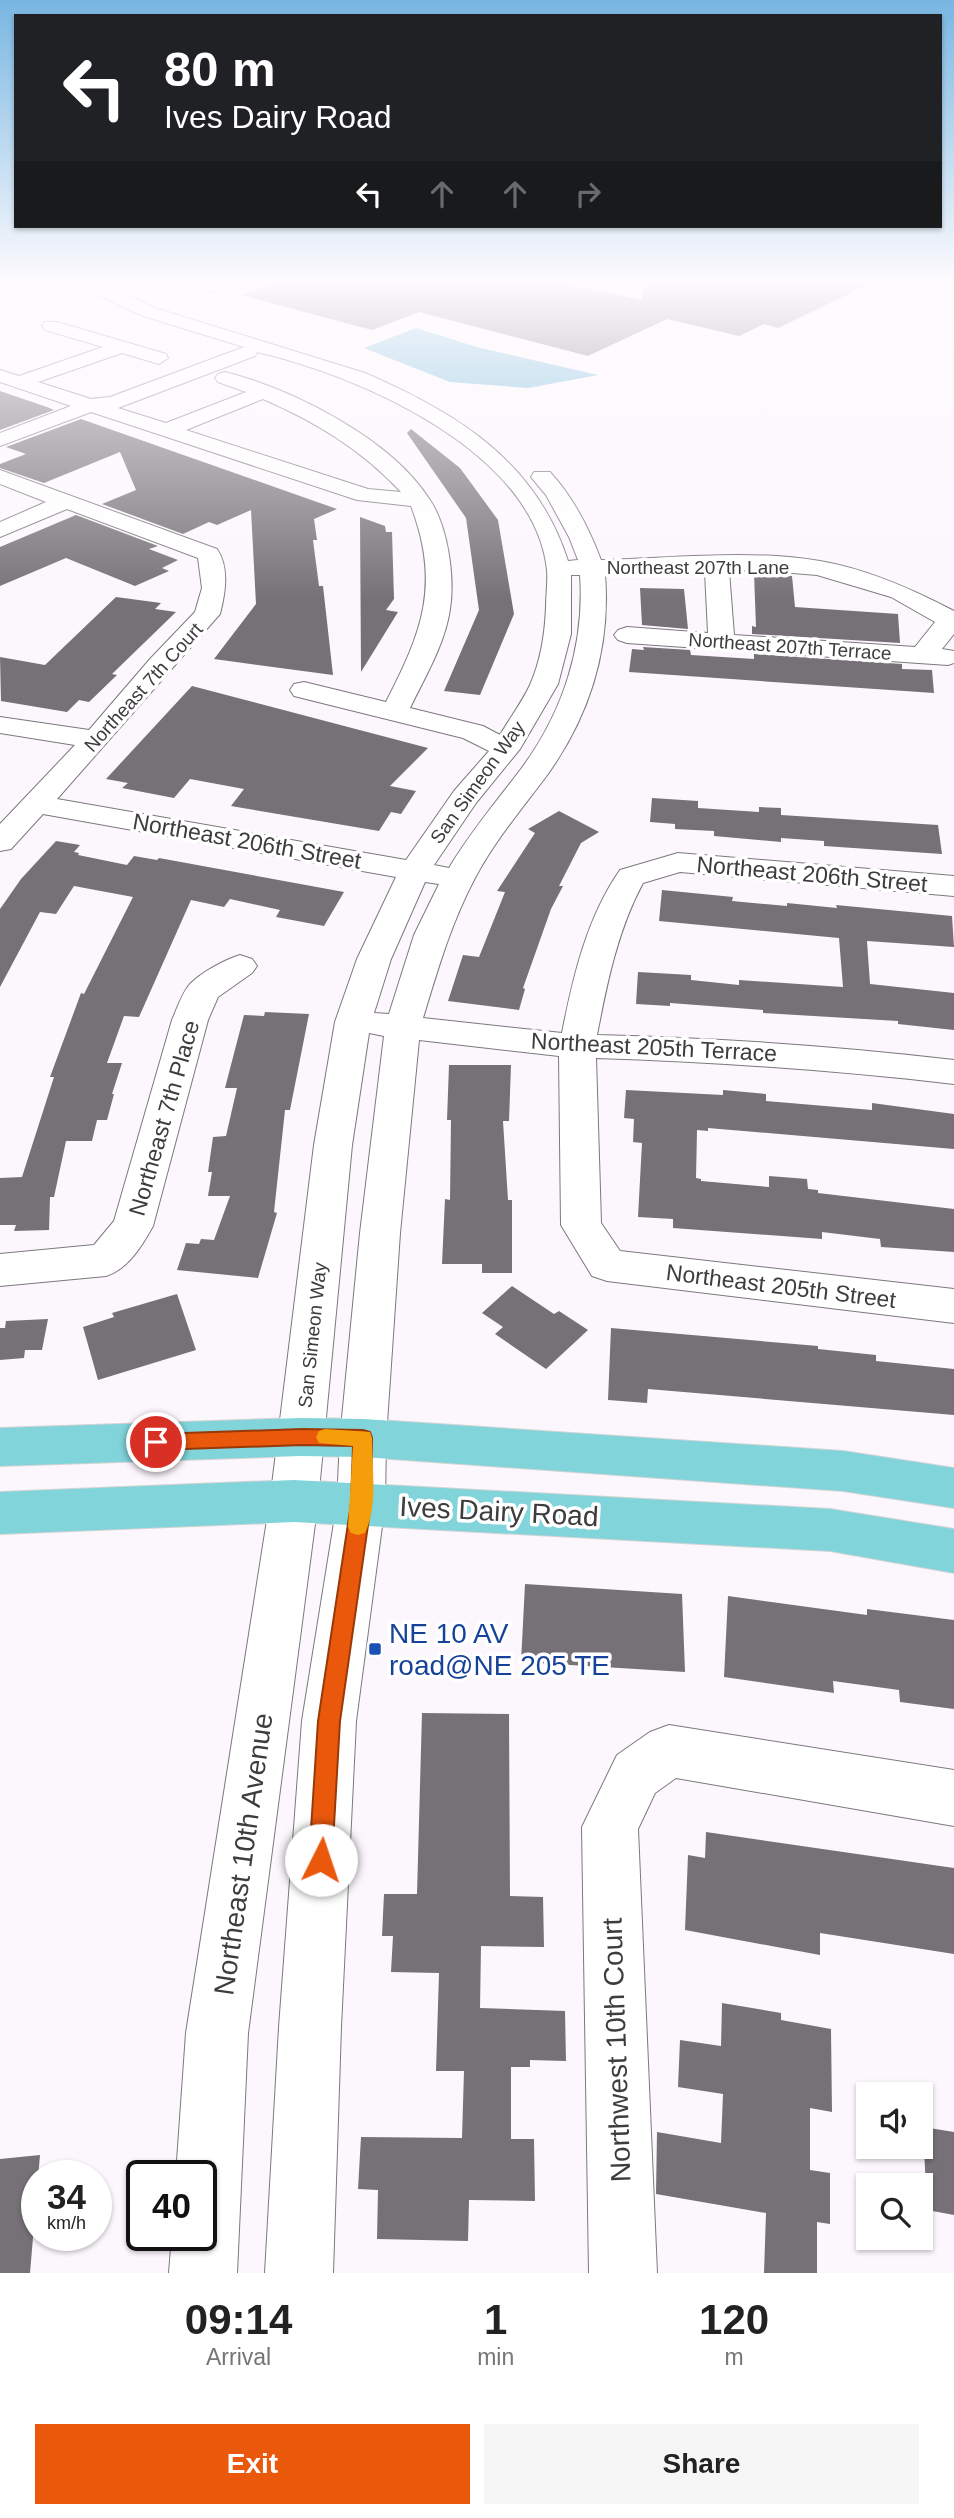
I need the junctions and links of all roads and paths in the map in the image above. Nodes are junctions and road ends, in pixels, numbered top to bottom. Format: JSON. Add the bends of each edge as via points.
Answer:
{"nodes":[{"id":1,"x":39,"y":388,"type":"edge"},
{"id":2,"x":149,"y":388,"type":"edge"},
{"id":3,"x":253,"y":388,"type":"edge"},
{"id":4,"x":382,"y":388,"type":"edge"},
{"id":5,"x":418,"y":388,"type":"edge"},
{"id":6,"x":264,"y":392,"type":"junction"},
{"id":7,"x":91,"y":405,"type":"junction"},
{"id":8,"x":168,"y":430,"type":"junction"},
{"id":9,"x":0,"y":440,"type":"edge"},
{"id":10,"x":0,"y":477,"type":"edge"},
{"id":11,"x":67,"y":500,"type":"junction"},
{"id":12,"x":418,"y":500,"type":"junction"},
{"id":13,"x":0,"y":530,"type":"edge"},
{"id":14,"x":717,"y":563,"type":"junction"},
{"id":15,"x":592,"y":567,"type":"junction"},
{"id":16,"x":559,"y":569,"type":"junction"},
{"id":17,"x":627,"y":635,"type":"dead end"},
{"id":18,"x":721,"y":642,"type":"junction"},
{"id":19,"x":922,"y":654,"type":"junction"},
{"id":20,"x":954,"y":657,"type":"edge"},
{"id":21,"x":304,"y":690,"type":"dead end"},
{"id":22,"x":395,"y":711,"type":"junction"},
{"id":23,"x":0,"y":725,"type":"edge"},
{"id":24,"x":96,"y":740,"type":"junction"},
{"id":25,"x":506,"y":749,"type":"junction"},
{"id":26,"x":37,"y":804,"type":"junction"},
{"id":27,"x":0,"y":842,"type":"edge"},
{"id":28,"x":415,"y":870,"type":"junction"},
{"id":29,"x":458,"y":879,"type":"junction"},
{"id":30,"x":954,"y":886,"type":"edge"},
{"id":31,"x":240,"y":966,"type":"dead end"},
{"id":32,"x":353,"y":1022,"type":"junction"},
{"id":33,"x":403,"y":1026,"type":"junction"},
{"id":34,"x":577,"y":1046,"type":"junction"},
{"id":35,"x":954,"y":1072,"type":"edge"},
{"id":36,"x":0,"y":1270,"type":"edge"},
{"id":37,"x":954,"y":1306,"type":"edge"},
{"id":38,"x":302,"y":1437,"type":"junction"},
{"id":39,"x":363,"y":1438,"type":"junction"},
{"id":40,"x":0,"y":1447,"type":"edge"},
{"id":41,"x":954,"y":1488,"type":"edge"},
{"id":42,"x":294,"y":1501,"type":"junction"},
{"id":43,"x":361,"y":1504,"type":"junction"},
{"id":44,"x":0,"y":1513,"type":"edge"},
{"id":45,"x":954,"y":1551,"type":"edge"},
{"id":46,"x":954,"y":1798,"type":"edge"},
{"id":47,"x":203,"y":2273,"type":"edge"},
{"id":48,"x":299,"y":2273,"type":"edge"},
{"id":49,"x":623,"y":2273,"type":"edge"}],
"edges":[{"from":1,"to":7,"type":"street"},
{"from":2,"to":7,"type":"street","via":[[113,403]]},
{"from":3,"to":6,"type":"street"},
{"from":4,"to":16,"type":"street","name":"San Simeon Way","via":[[459,431],[490,455],[528,496],[546,528]]},
{"from":5,"to":15,"type":"street","name":"San Simeon Way","via":[[485,426],[556,492]]},
{"from":6,"to":8,"type":"street"},
{"from":6,"to":12,"type":"street","via":[[304,408],[369,449]]},
{"from":7,"to":8,"type":"street"},
{"from":7,"to":9,"type":"street"},
{"from":8,"to":12,"type":"street","via":[[365,495]]},
{"from":10,"to":11,"type":"street"},
{"from":11,"to":13,"type":"street"},
{"from":11,"to":24,"type":"street","name":"Northeast 7th Court","via":[[209,554],[214,588],[207,614]]},
{"from":12,"to":22,"type":"street","via":[[435,545],[437,612]]},
{"from":14,"to":15,"type":"street","name":"Northeast 207th Lane"},
{"from":14,"to":18,"type":"street"},
{"from":14,"to":19,"type":"street","name":"Northeast 207th Lane","via":[[819,568],[900,592],[949,619]]},
{"from":15,"to":16,"type":"street","name":"Northeast 207th Lane"},
{"from":15,"to":29,"type":"street","name":"San Simeon Way","via":[[592,641],[569,713],[535,771]]},
{"from":16,"to":25,"type":"street","name":"San Simeon Way","via":[[555,647],[544,684]]},
{"from":17,"to":18,"type":"street","name":"Northeast 207th Terrace"},
{"from":18,"to":19,"type":"street","name":"Northeast 207th Terrace"},
{"from":19,"to":20,"type":"street","name":"Northeast 207th Terrace"},
{"from":21,"to":22,"type":"street"},
{"from":22,"to":25,"type":"street","via":[[473,732]]},
{"from":23,"to":24,"type":"street"},
{"from":24,"to":26,"type":"street","name":"Northeast 7th Court"},
{"from":25,"to":28,"type":"street","name":"San Simeon Way","via":[[465,797]]},
{"from":26,"to":27,"type":"street","name":"Northeast 7th Court"},
{"from":26,"to":28,"type":"street","name":"Northeast 206th Street"},
{"from":28,"to":29,"type":"street","name":"Northeast 206th Street"},
{"from":28,"to":32,"type":"street","name":"San Simeon Way","via":[[374,959]]},
{"from":29,"to":33,"type":"street","name":"San Simeon Way","via":[[431,935]]},
{"from":30,"to":34,"type":"street","name":"Northeast 206th Street","via":[[678,862],[631,877],[612,911]]},
{"from":31,"to":36,"type":"street","name":"Northeast 7th Place","via":[[203,991],[190,1020],[133,1227],[106,1260]]},
{"from":32,"to":33,"type":"street","name":"Northeast 205th Terrace"},
{"from":32,"to":38,"type":"street","name":"San Simeon Way","via":[[333,1145]]},
{"from":33,"to":34,"type":"street","name":"Northeast 205th Terrace"},
{"from":33,"to":39,"type":"street","name":"San Simeon Way"},
{"from":34,"to":35,"type":"street","name":"Northeast 205th Terrace","via":[[793,1056]]},
{"from":34,"to":37,"type":"street","name":"Northeast 205th Street","via":[[582,1225],[607,1265]]},
{"from":38,"to":39,"type":"main road"},
{"from":38,"to":40,"type":"main road"},
{"from":38,"to":42,"type":"street","name":"Northeast 10th Avenue"},
{"from":39,"to":41,"type":"main road","via":[[843,1471]]},
{"from":39,"to":43,"type":"street"},
{"from":42,"to":43,"type":"main road","name":"Ives Dairy Road"},
{"from":42,"to":44,"type":"main road","name":"Ives Dairy Road"},
{"from":42,"to":47,"type":"street","name":"Northeast 10th Avenue","via":[[217,2033]]},
{"from":43,"to":45,"type":"main road","name":"Ives Dairy Road","via":[[830,1530]]},
{"from":43,"to":48,"type":"street","via":[[329,1721]]},
{"from":46,"to":49,"type":"street","name":"Northwest 10th Court","via":[[669,1751],[636,1774],[610,1827]]}]}
